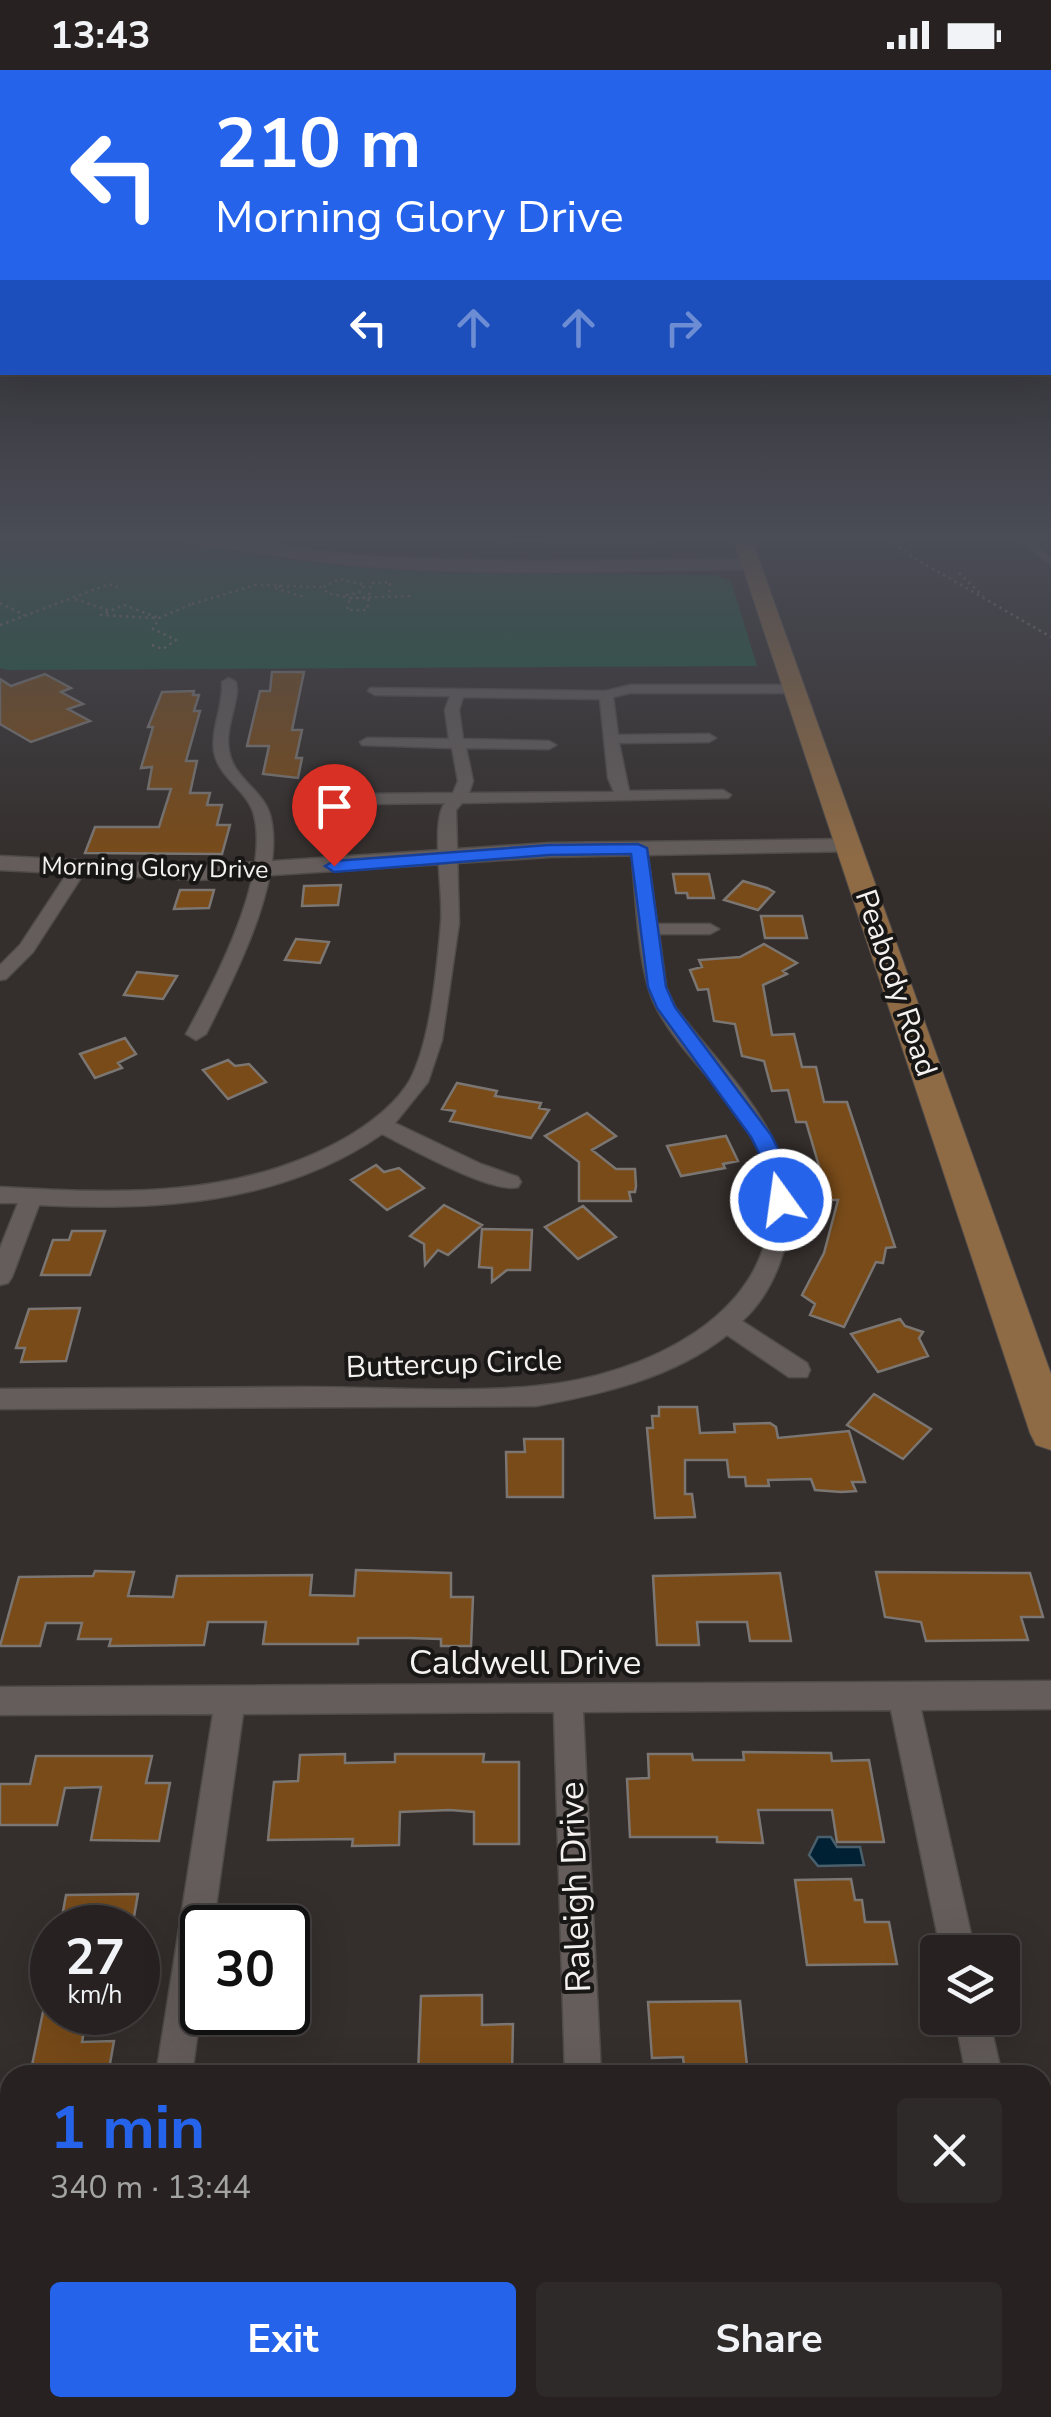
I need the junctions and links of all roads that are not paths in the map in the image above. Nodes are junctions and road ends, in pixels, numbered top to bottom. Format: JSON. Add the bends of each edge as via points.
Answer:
{"nodes":[{"id":1,"x":777,"y":645,"type":"edge"},
{"id":2,"x":229,"y":682,"type":"dead end"},
{"id":3,"x":793,"y":690,"type":"junction"},
{"id":4,"x":375,"y":692,"type":"dead end"},
{"id":5,"x":458,"y":695,"type":"junction"},
{"id":6,"x":606,"y":695,"type":"junction"},
{"id":7,"x":709,"y":738,"type":"dead end"},
{"id":8,"x":612,"y":739,"type":"junction"},
{"id":9,"x":367,"y":742,"type":"dead end"},
{"id":10,"x":458,"y":743,"type":"junction"},
{"id":11,"x":549,"y":745,"type":"dead end"},
{"id":12,"x":722,"y":795,"type":"dead end"},
{"id":13,"x":622,"y":796,"type":"junction"},
{"id":14,"x":361,"y":799,"type":"dead end"},
{"id":15,"x":459,"y":800,"type":"junction"},
{"id":16,"x":849,"y":846,"type":"junction"},
{"id":17,"x":638,"y":848,"type":"junction"},
{"id":18,"x":448,"y":858,"type":"junction"},
{"id":19,"x":0,"y":863,"type":"edge"},
{"id":20,"x":78,"y":870,"type":"junction"},
{"id":21,"x":261,"y":871,"type":"junction"},
{"id":22,"x":650,"y":929,"type":"junction"},
{"id":23,"x":710,"y":929,"type":"dead end"},
{"id":24,"x":0,"y":975,"type":"edge"},
{"id":25,"x":196,"y":1034,"type":"dead end"},
{"id":26,"x":381,"y":1125,"type":"junction"},
{"id":27,"x":510,"y":1182,"type":"dead end"},
{"id":28,"x":0,"y":1195,"type":"edge"},
{"id":29,"x":31,"y":1197,"type":"junction"},
{"id":30,"x":0,"y":1277,"type":"edge"},
{"id":31,"x":726,"y":1323,"type":"junction"},
{"id":32,"x":798,"y":1370,"type":"dead end"},
{"id":33,"x":0,"y":1399,"type":"edge"},
{"id":34,"x":1051,"y":1432,"type":"edge"},
{"id":35,"x":1051,"y":1695,"type":"edge"},
{"id":36,"x":902,"y":1697,"type":"junction"},
{"id":37,"x":568,"y":1699,"type":"junction"},
{"id":38,"x":0,"y":1701,"type":"edge"},
{"id":39,"x":230,"y":1701,"type":"junction"},
{"id":40,"x":954,"y":1935,"type":"edge"},
{"id":41,"x":976,"y":2035,"type":"edge"},
{"id":42,"x":175,"y":2065,"type":"edge"},
{"id":43,"x":583,"y":2065,"type":"edge"},
{"id":44,"x":982,"y":2065,"type":"edge"}],
"edges":[{"from":1,"to":3,"type":"main road","name":"Peabody Road"},
{"from":2,"to":21,"type":"street","via":[[221,755],[263,817]]},
{"from":3,"to":6,"type":"street","via":[[630,688]]},
{"from":3,"to":16,"type":"main road","name":"Peabody Road"},
{"from":4,"to":5,"type":"street"},
{"from":5,"to":6,"type":"street"},
{"from":5,"to":10,"type":"street","via":[[451,735]]},
{"from":6,"to":8,"type":"street"},
{"from":7,"to":8,"type":"street"},
{"from":8,"to":13,"type":"street"},
{"from":9,"to":10,"type":"street"},
{"from":10,"to":11,"type":"street"},
{"from":10,"to":15,"type":"street","via":[[465,754]]},
{"from":12,"to":13,"type":"street"},
{"from":13,"to":15,"type":"street"},
{"from":14,"to":15,"type":"street"},
{"from":15,"to":18,"type":"street","via":[[448,810]]},
{"from":16,"to":17,"type":"street","name":"Morning Glory Drive"},
{"from":16,"to":34,"type":"main road","name":"Peabody Road"},
{"from":17,"to":18,"type":"street","name":"Morning Glory Drive"},
{"from":17,"to":22,"type":"street","name":"Buttercup Circle"},
{"from":18,"to":21,"type":"street","name":"Morning Glory Drive"},
{"from":18,"to":26,"type":"street","via":[[451,912],[423,1072]]},
{"from":19,"to":20,"type":"street","name":"Morning Glory Drive"},
{"from":20,"to":21,"type":"street","name":"Morning Glory Drive"},
{"from":20,"to":24,"type":"street","via":[[27,948]]},
{"from":21,"to":25,"type":"street","via":[[250,928]]},
{"from":22,"to":23,"type":"street"},
{"from":22,"to":31,"type":"street","name":"Buttercup Circle","via":[[666,1008],[754,1124],[777,1176],[780,1227],[773,1255]]},
{"from":26,"to":27,"type":"street"},
{"from":26,"to":29,"type":"street","via":[[311,1168],[265,1182],[172,1198]]},
{"from":28,"to":29,"type":"street"},
{"from":29,"to":30,"type":"street"},
{"from":31,"to":32,"type":"street"},
{"from":31,"to":33,"type":"street","name":"Buttercup Circle","via":[[634,1374],[536,1396]]},
{"from":35,"to":36,"type":"street","name":"Caldwell Drive"},
{"from":36,"to":37,"type":"street","name":"Caldwell Drive"},
{"from":36,"to":40,"type":"street"},
{"from":37,"to":39,"type":"street","name":"Caldwell Drive"},
{"from":37,"to":43,"type":"street","name":"Raleigh Drive"},
{"from":38,"to":39,"type":"street","name":"Caldwell Drive"},
{"from":39,"to":42,"type":"street"},
{"from":41,"to":44,"type":"street"}]}
